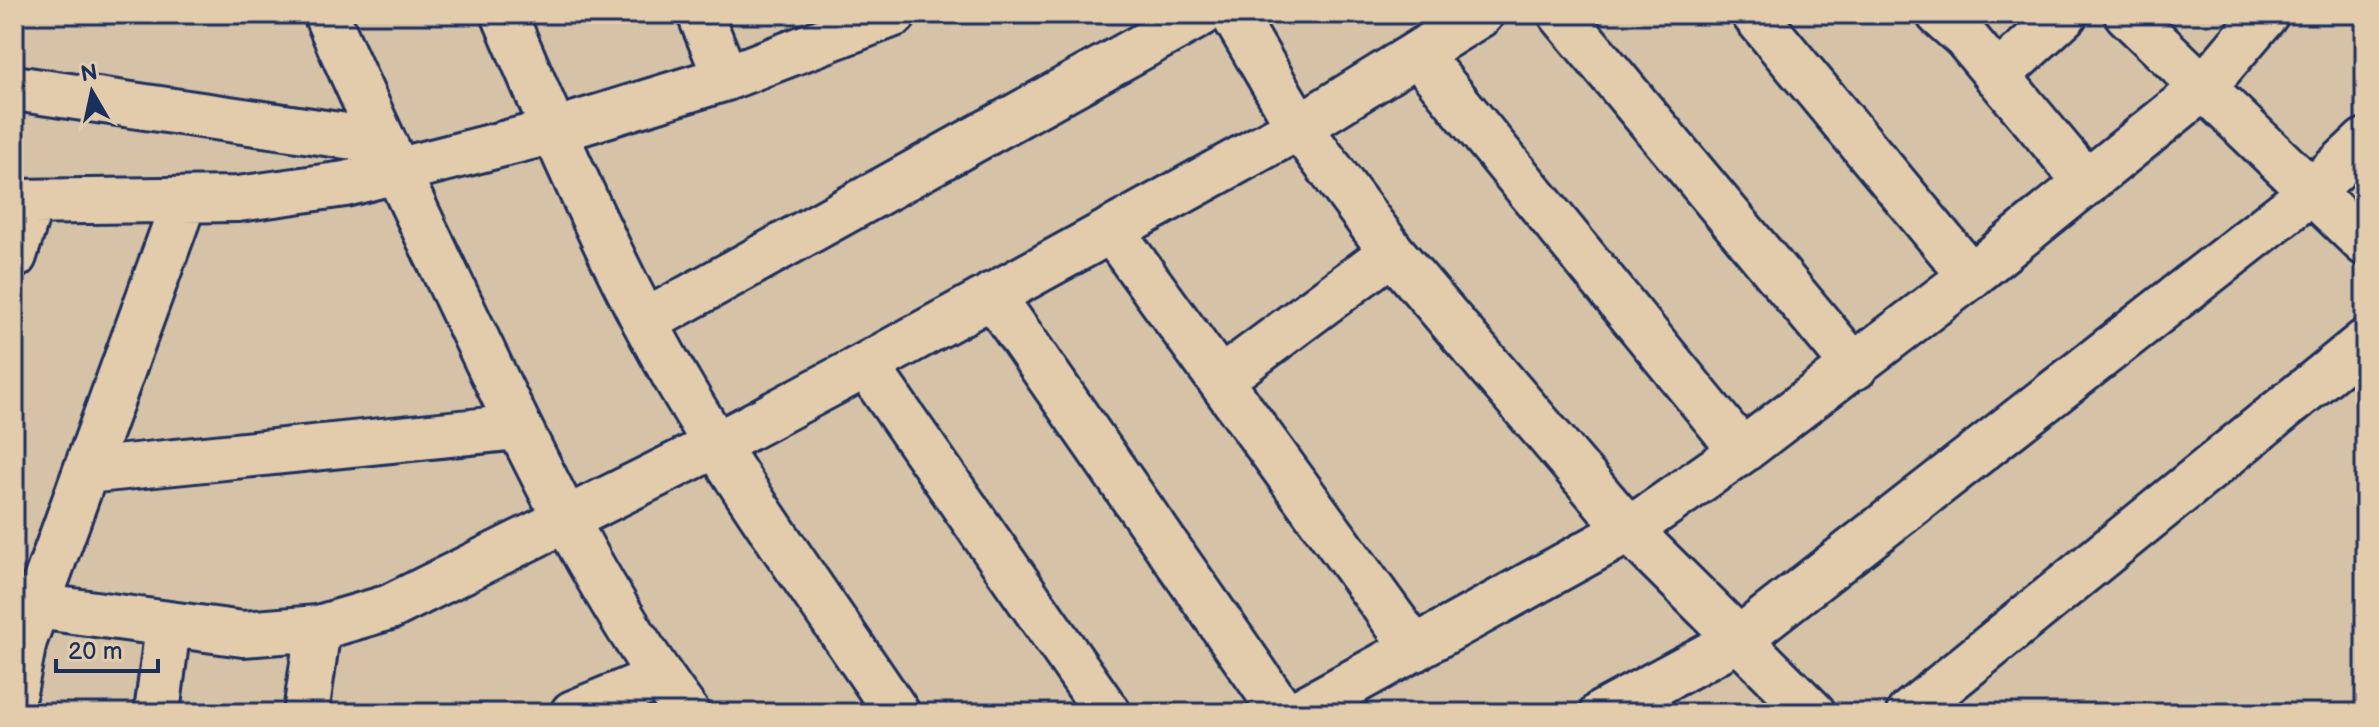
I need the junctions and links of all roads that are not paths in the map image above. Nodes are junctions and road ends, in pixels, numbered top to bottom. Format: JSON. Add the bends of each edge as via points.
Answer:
{"nodes":[{"id":1,"x":326,"y":14,"type":"edge"},
{"id":2,"x":504,"y":14,"type":"edge"},
{"id":3,"x":700,"y":14,"type":"edge"},
{"id":4,"x":1201,"y":14,"type":"edge"},
{"id":5,"x":1233,"y":14,"type":"edge"},
{"id":6,"x":1481,"y":14,"type":"edge"},
{"id":7,"x":1561,"y":14,"type":"edge"},
{"id":8,"x":1754,"y":14,"type":"edge"},
{"id":9,"x":1939,"y":14,"type":"edge"},
{"id":10,"x":2065,"y":14,"type":"edge"},
{"id":11,"x":2127,"y":14,"type":"edge"},
{"id":12,"x":2266,"y":14,"type":"edge"},
{"id":13,"x":869,"y":19,"type":"edge"},
{"id":14,"x":1418,"y":54,"type":"junction"},
{"id":15,"x":1997,"y":76,"type":"junction"},
{"id":16,"x":726,"y":78,"type":"junction"},
{"id":17,"x":14,"y":88,"type":"edge"},
{"id":18,"x":2202,"y":89,"type":"junction"},
{"id":19,"x":1299,"y":127,"type":"junction"},
{"id":20,"x":554,"y":131,"type":"junction"},
{"id":21,"x":2365,"y":141,"type":"edge"},
{"id":22,"x":389,"y":156,"type":"junction"},
{"id":23,"x":2087,"y":183,"type":"junction"},
{"id":24,"x":2311,"y":192,"type":"junction"},
{"id":25,"x":184,"y":201,"type":"junction"},
{"id":26,"x":23,"y":202,"type":"edge"},
{"id":27,"x":1111,"y":230,"type":"junction"},
{"id":28,"x":2365,"y":243,"type":"edge"},
{"id":29,"x":1392,"y":252,"type":"junction"},
{"id":30,"x":14,"y":256,"type":"edge"},
{"id":31,"x":1971,"y":276,"type":"junction"},
{"id":32,"x":992,"y":295,"type":"junction"},
{"id":33,"x":645,"y":322,"type":"junction"},
{"id":34,"x":2365,"y":342,"type":"edge"},
{"id":35,"x":866,"y":365,"type":"junction"},
{"id":36,"x":1855,"y":367,"type":"junction"},
{"id":37,"x":1220,"y":380,"type":"junction"},
{"id":38,"x":519,"y":427,"type":"junction"},
{"id":39,"x":716,"y":445,"type":"junction"},
{"id":40,"x":1742,"y":451,"type":"junction"},
{"id":41,"x":86,"y":471,"type":"junction"},
{"id":42,"x":565,"y":521,"type":"junction"},
{"id":43,"x":1629,"y":530,"type":"junction"},
{"id":44,"x":25,"y":605,"type":"edge"},
{"id":45,"x":168,"y":626,"type":"junction"},
{"id":46,"x":318,"y":628,"type":"junction"},
{"id":47,"x":1739,"y":639,"type":"junction"},
{"id":48,"x":1415,"y":649,"type":"junction"},
{"id":49,"x":660,"y":677,"type":"junction"},
{"id":50,"x":14,"y":692,"type":"edge"},
{"id":51,"x":1323,"y":707,"type":"edge"},
{"id":52,"x":157,"y":713,"type":"edge"},
{"id":53,"x":306,"y":713,"type":"edge"},
{"id":54,"x":573,"y":713,"type":"edge"},
{"id":55,"x":687,"y":713,"type":"edge"},
{"id":56,"x":897,"y":713,"type":"edge"},
{"id":57,"x":1108,"y":713,"type":"edge"},
{"id":58,"x":1283,"y":713,"type":"edge"},
{"id":59,"x":1602,"y":713,"type":"edge"},
{"id":60,"x":1813,"y":713,"type":"edge"},
{"id":61,"x":1909,"y":713,"type":"edge"}],
"edges":[{"from":1,"to":22,"type":"street"},
{"from":2,"to":20,"type":"street"},
{"from":3,"to":16,"type":"street"},
{"from":4,"to":33,"type":"street"},
{"from":5,"to":19,"type":"street"},
{"from":6,"to":14,"type":"street"},
{"from":7,"to":36,"type":"street"},
{"from":8,"to":31,"type":"street"},
{"from":9,"to":15,"type":"street"},
{"from":10,"to":15,"type":"street"},
{"from":11,"to":18,"type":"street"},
{"from":12,"to":18,"type":"street"},
{"from":13,"to":16,"type":"street"},
{"from":14,"to":19,"type":"street"},
{"from":14,"to":40,"type":"street"},
{"from":15,"to":23,"type":"street"},
{"from":16,"to":20,"type":"street"},
{"from":17,"to":22,"type":"street"},
{"from":18,"to":23,"type":"street"},
{"from":18,"to":24,"type":"street"},
{"from":19,"to":27,"type":"street"},
{"from":19,"to":29,"type":"street"},
{"from":20,"to":22,"type":"street"},
{"from":20,"to":33,"type":"street"},
{"from":21,"to":24,"type":"street"},
{"from":22,"to":25,"type":"street","via":[[291,193]]},
{"from":22,"to":38,"type":"street"},
{"from":23,"to":31,"type":"street"},
{"from":24,"to":28,"type":"street"},
{"from":24,"to":47,"type":"street"},
{"from":25,"to":26,"type":"street"},
{"from":25,"to":41,"type":"street"},
{"from":26,"to":30,"type":"street"},
{"from":27,"to":32,"type":"street"},
{"from":27,"to":37,"type":"street"},
{"from":29,"to":37,"type":"street"},
{"from":29,"to":43,"type":"street"},
{"from":31,"to":36,"type":"street"},
{"from":32,"to":35,"type":"street"},
{"from":32,"to":58,"type":"street"},
{"from":33,"to":39,"type":"street"},
{"from":34,"to":61,"type":"street"},
{"from":35,"to":39,"type":"street"},
{"from":35,"to":57,"type":"street"},
{"from":36,"to":40,"type":"street"},
{"from":37,"to":48,"type":"street"},
{"from":38,"to":41,"type":"street"},
{"from":38,"to":42,"type":"street"},
{"from":39,"to":42,"type":"street"},
{"from":39,"to":56,"type":"street"},
{"from":40,"to":43,"type":"street"},
{"from":41,"to":44,"type":"street"},
{"from":42,"to":46,"type":"street","via":[[390,607]]},
{"from":42,"to":49,"type":"street"},
{"from":43,"to":47,"type":"street"},
{"from":43,"to":48,"type":"street"},
{"from":44,"to":45,"type":"street"},
{"from":44,"to":50,"type":"street"},
{"from":45,"to":46,"type":"street","via":[[243,634]]},
{"from":45,"to":52,"type":"street"},
{"from":46,"to":53,"type":"street"},
{"from":47,"to":59,"type":"street"},
{"from":47,"to":60,"type":"street"},
{"from":48,"to":51,"type":"street"},
{"from":49,"to":54,"type":"street"},
{"from":49,"to":55,"type":"street"}]}
